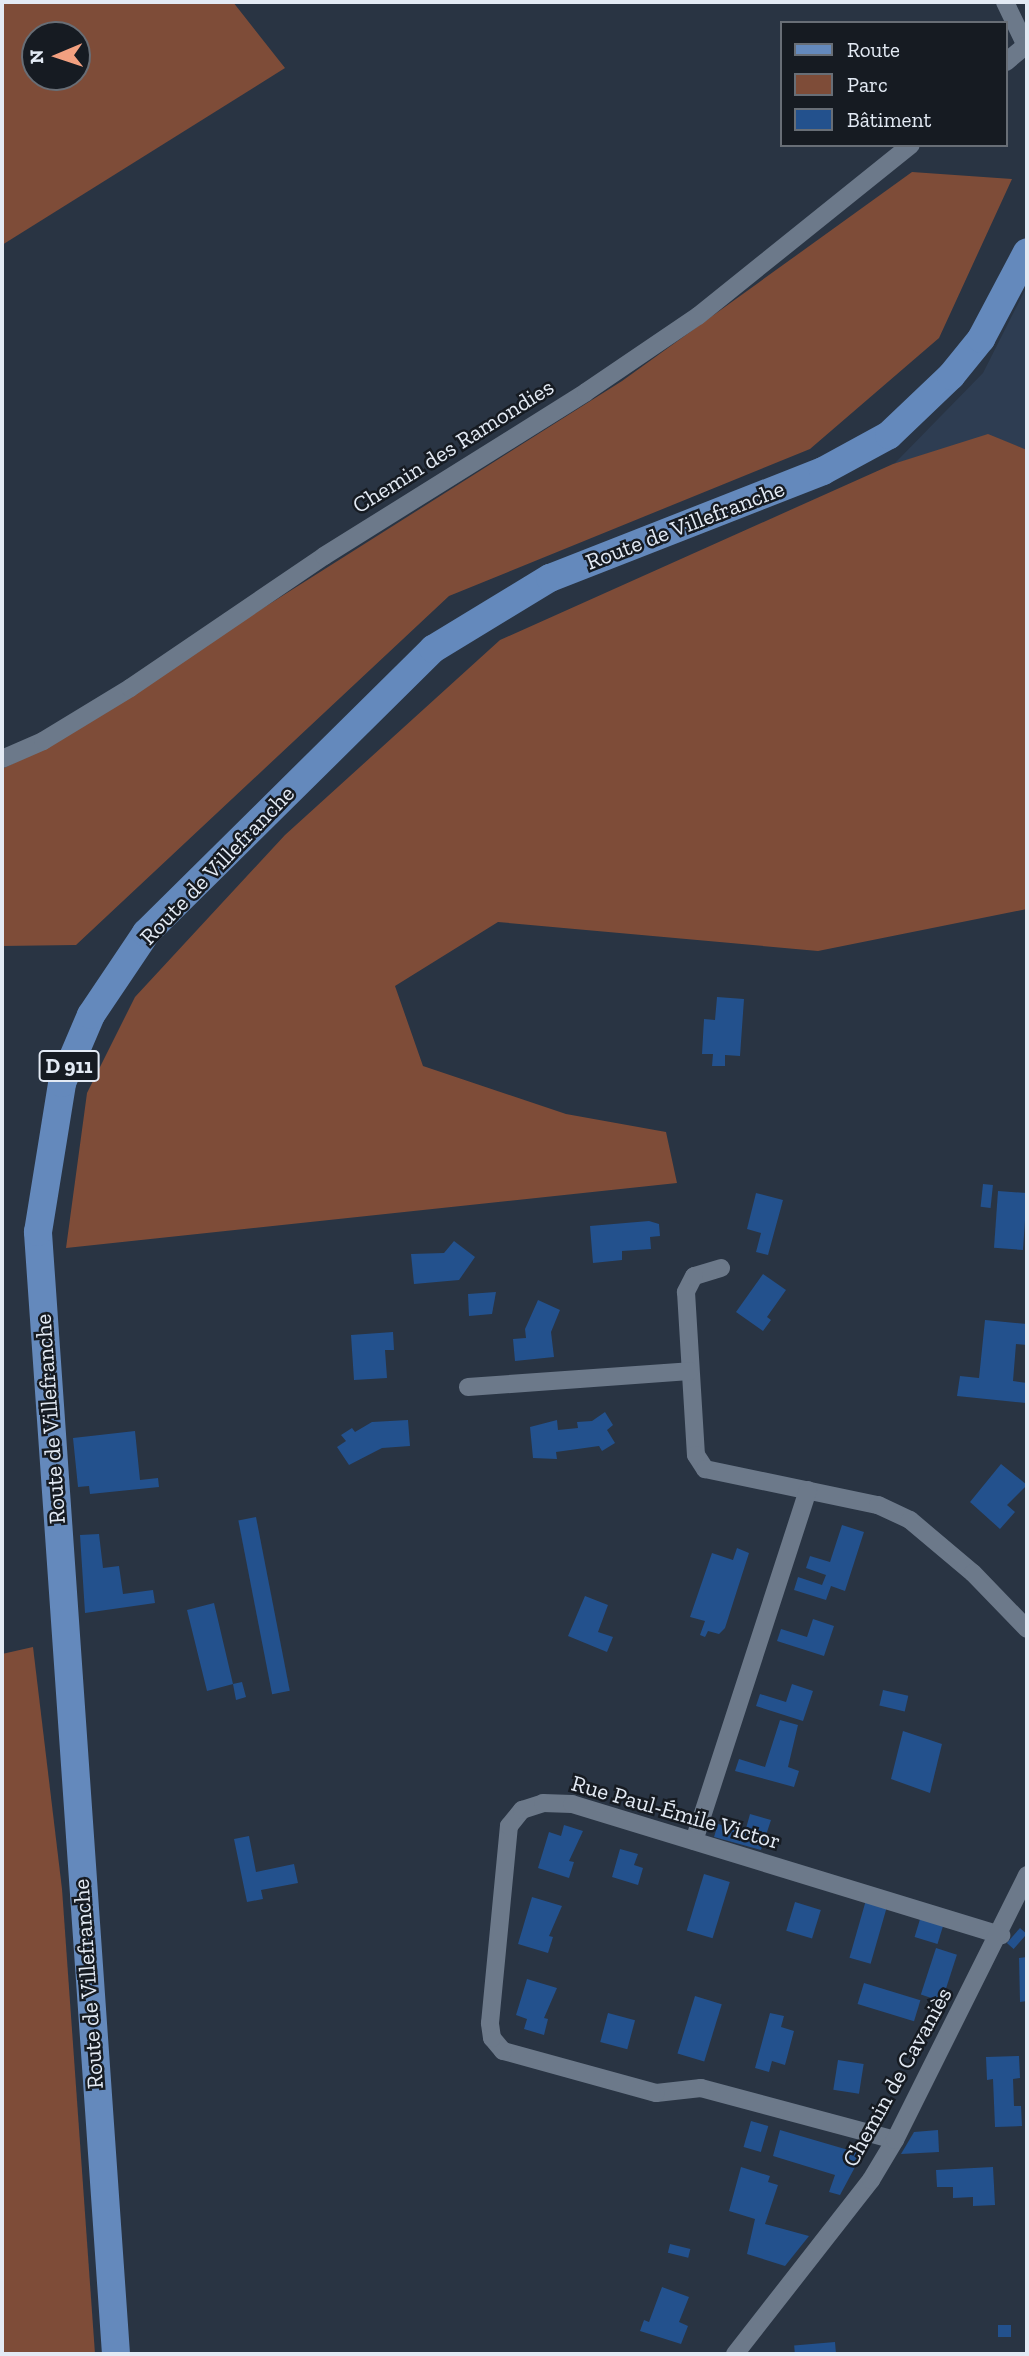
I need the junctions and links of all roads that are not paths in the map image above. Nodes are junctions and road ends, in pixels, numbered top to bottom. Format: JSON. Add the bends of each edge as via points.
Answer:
{"nodes":[{"id":1,"x":1005,"y":2,"type":"edge"},
{"id":2,"x":1026,"y":47,"type":"edge"},
{"id":3,"x":1008,"y":60,"type":"edge"},
{"id":4,"x":909,"y":147,"type":"edge"},
{"id":5,"x":1027,"y":252,"type":"edge"},
{"id":6,"x":2,"y":759,"type":"edge"},
{"id":7,"x":721,"y":1268,"type":"dead end"},
{"id":8,"x":689,"y":1371,"type":"junction"},
{"id":9,"x":468,"y":1387,"type":"dead end"},
{"id":10,"x":808,"y":1490,"type":"junction"},
{"id":11,"x":1027,"y":1629,"type":"edge"},
{"id":12,"x":694,"y":1841,"type":"junction"},
{"id":13,"x":1027,"y":1875,"type":"edge"},
{"id":14,"x":1001,"y":1935,"type":"junction"},
{"id":15,"x":895,"y":2140,"type":"junction"},
{"id":16,"x":116,"y":2354,"type":"edge"},
{"id":17,"x":735,"y":2354,"type":"edge"}],
"edges":[{"from":1,"to":2,"type":"street"},
{"from":2,"to":3,"type":"street"},
{"from":4,"to":6,"type":"street","name":"Chemin des Ramondies","via":[[698,316],[586,392],[324,556],[130,688],[43,741]]},
{"from":5,"to":16,"type":"main road","name":"Route de Villefranche","number":"D 911","via":[[981,339],[951,376],[889,435],[823,471],[551,578],[433,649],[146,933],[91,1015],[62,1083],[38,1232]]},
{"from":7,"to":8,"type":"street","via":[[694,1276],[686,1292]]},
{"from":8,"to":9,"type":"street"},
{"from":8,"to":10,"type":"street","via":[[696,1455],[705,1469]]},
{"from":10,"to":11,"type":"street","via":[[878,1505],[910,1520],[973,1573]]},
{"from":10,"to":12,"type":"street"},
{"from":12,"to":14,"type":"street","name":"Rue Paul-Émile Victor"},
{"from":12,"to":15,"type":"street","name":"Rue Paul-Émile Victor","via":[[572,1804],[543,1803],[522,1810],[509,1826],[492,2038],[503,2051],[656,2093],[701,2088]]},
{"from":13,"to":14,"type":"street","name":"Chemin de Cavaniès"},
{"from":14,"to":15,"type":"street","name":"Chemin de Cavaniès"},
{"from":15,"to":17,"type":"street","name":"Chemin de Cavaniès","via":[[871,2180]]}]}
